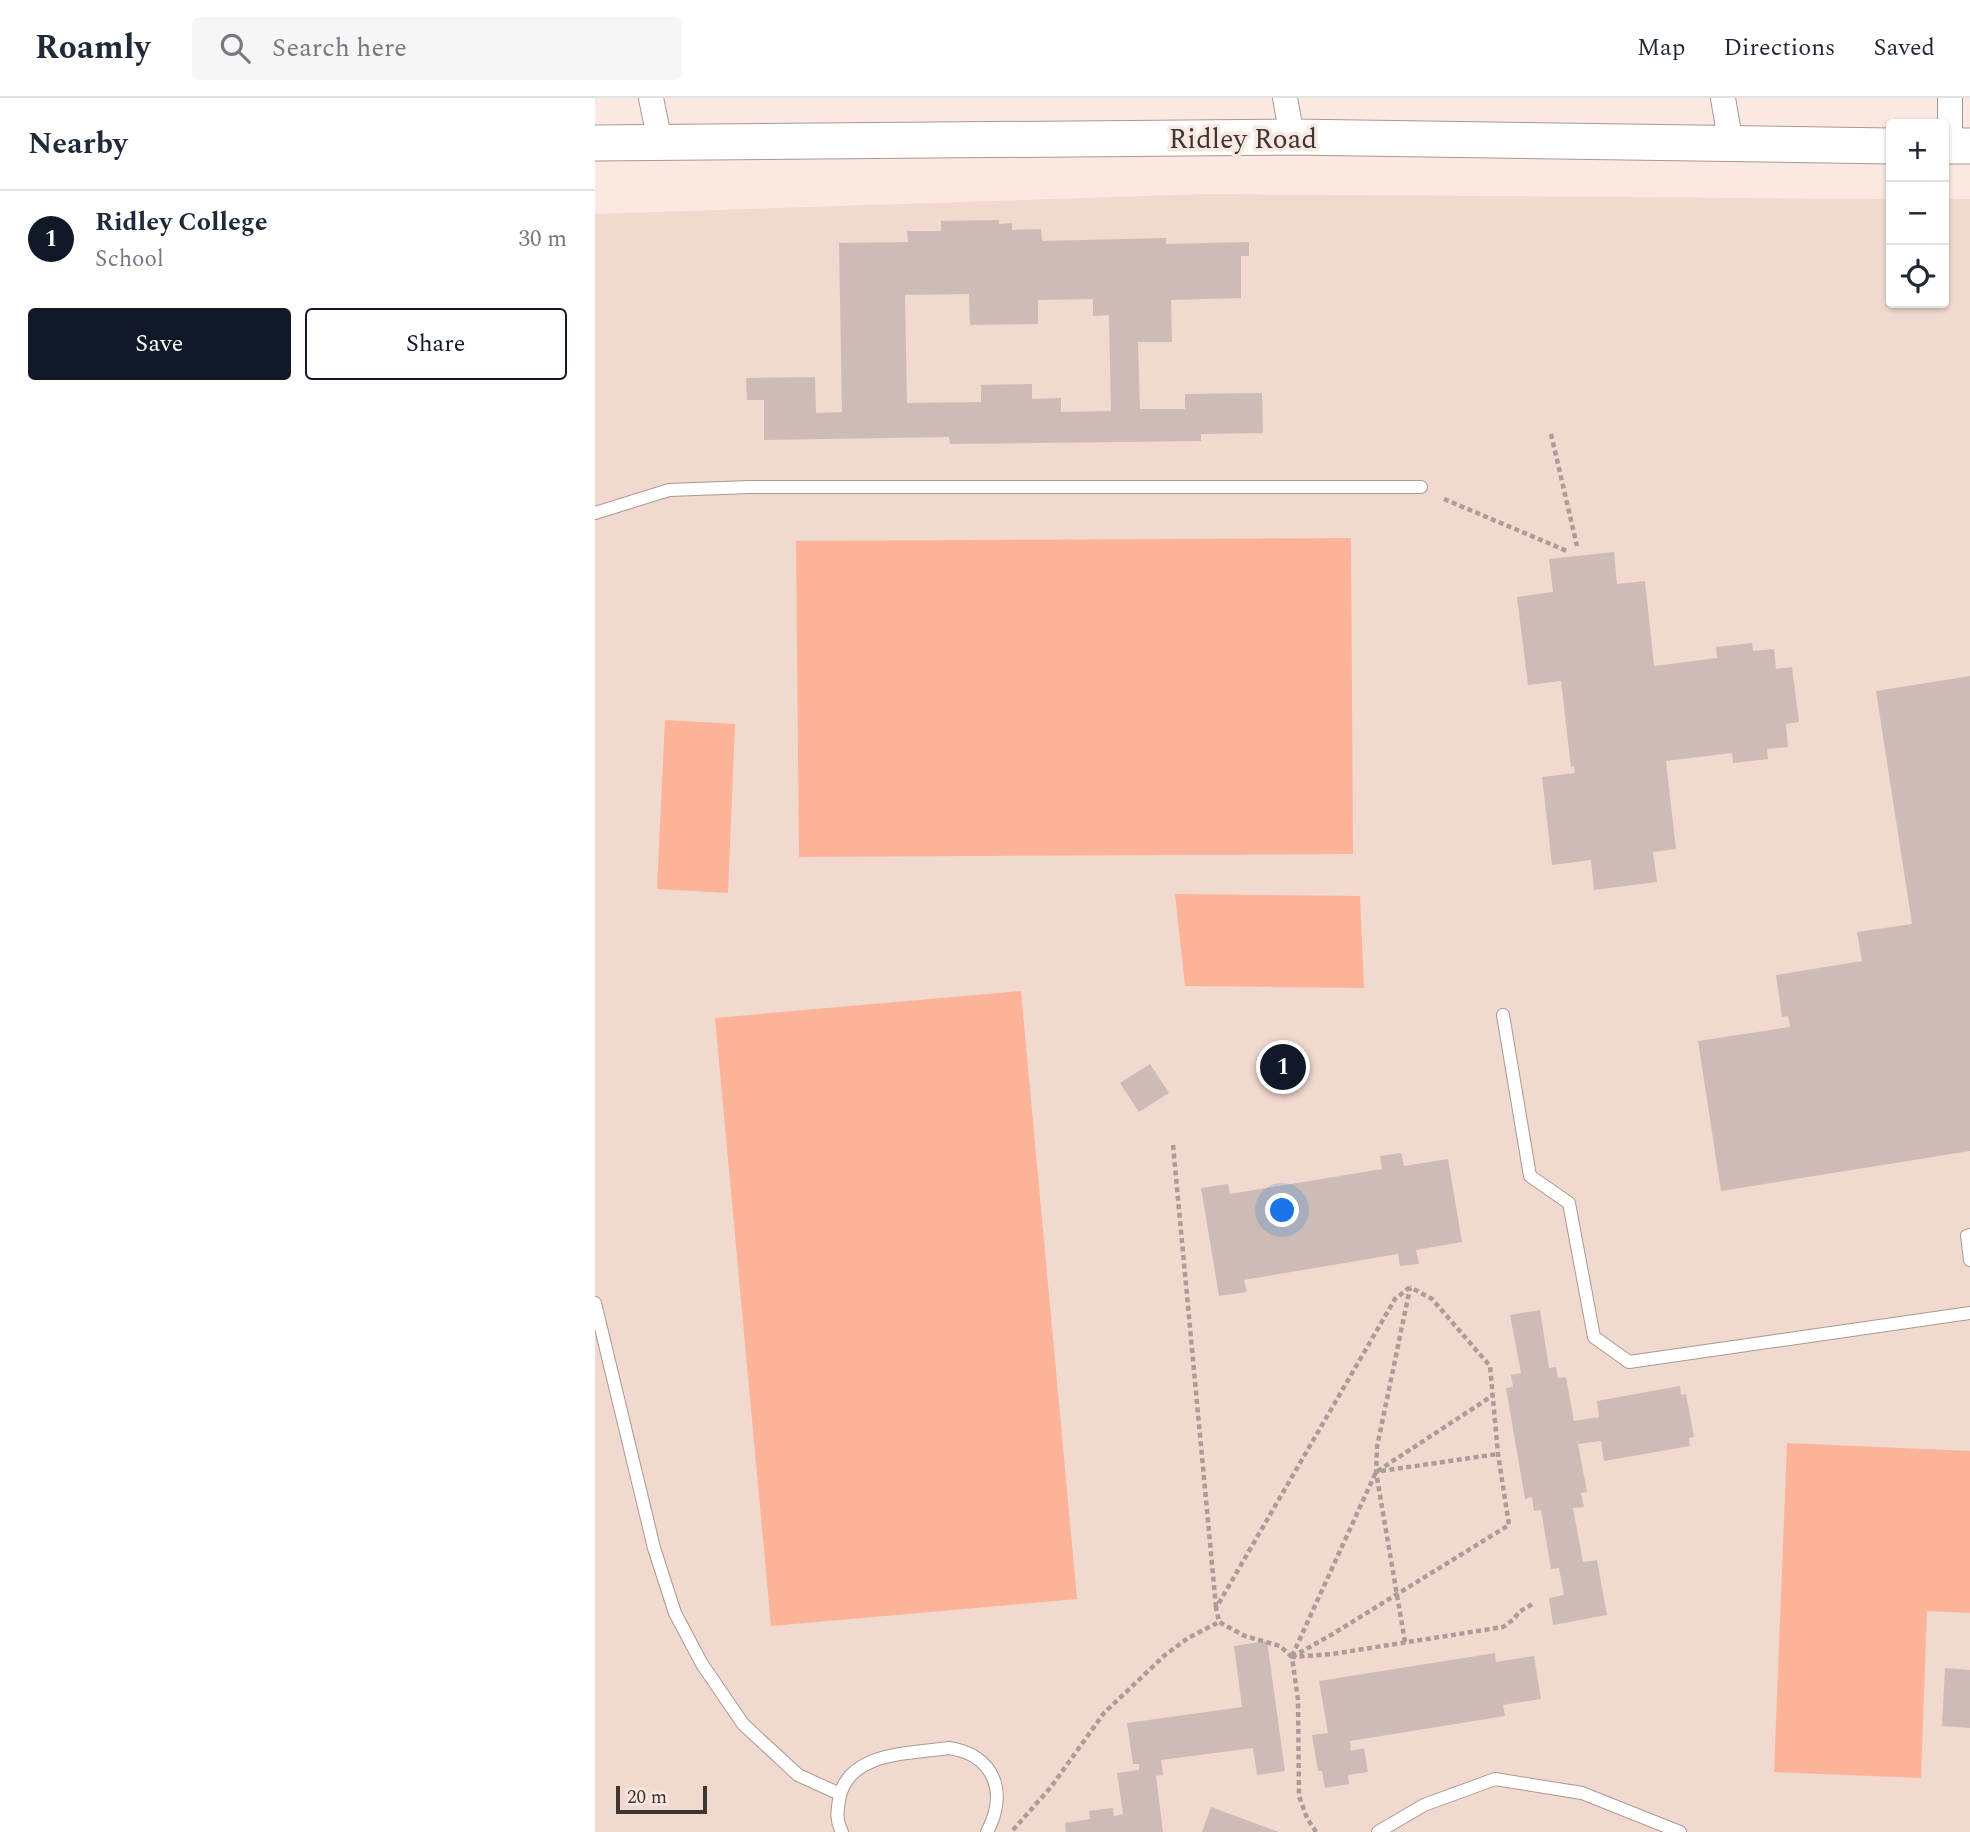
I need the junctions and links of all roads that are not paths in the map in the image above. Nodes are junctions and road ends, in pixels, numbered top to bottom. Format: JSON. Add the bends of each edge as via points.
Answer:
{"nodes":[{"id":1,"x":651,"y":98,"type":"edge"},
{"id":2,"x":1285,"y":98,"type":"edge"},
{"id":3,"x":1723,"y":98,"type":"edge"},
{"id":4,"x":1950,"y":98,"type":"edge"},
{"id":5,"x":1292,"y":137,"type":"junction"},
{"id":6,"x":660,"y":142,"type":"junction"},
{"id":7,"x":595,"y":143,"type":"edge"},
{"id":8,"x":1731,"y":145,"type":"junction"},
{"id":9,"x":1886,"y":146,"type":"edge"},
{"id":10,"x":1955,"y":146,"type":"edge"},
{"id":11,"x":1421,"y":487,"type":"dead end"},
{"id":12,"x":595,"y":513,"type":"edge"},
{"id":13,"x":1503,"y":1015,"type":"dead end"},
{"id":14,"x":1970,"y":1235,"type":"edge"},
{"id":15,"x":1970,"y":1260,"type":"edge"},
{"id":16,"x":595,"y":1303,"type":"edge"},
{"id":17,"x":1970,"y":1313,"type":"edge"},
{"id":18,"x":840,"y":1794,"type":"junction"},
{"id":19,"x":842,"y":1832,"type":"edge"},
{"id":20,"x":987,"y":1832,"type":"edge"},
{"id":21,"x":1378,"y":1832,"type":"edge"},
{"id":22,"x":1680,"y":1832,"type":"edge"}],
"edges":[{"from":1,"to":6,"type":"street"},
{"from":2,"to":5,"type":"street"},
{"from":3,"to":8,"type":"street"},
{"from":4,"to":10,"type":"street"},
{"from":5,"to":6,"type":"street","name":"Ridley Road"},
{"from":5,"to":8,"type":"street","name":"Ridley Road"},
{"from":6,"to":7,"type":"street","name":"Ridley Road"},
{"from":8,"to":9,"type":"street","name":"Ridley Road"},
{"from":11,"to":12,"type":"lane","via":[[736,487],[669,490]]},
{"from":13,"to":17,"type":"lane","via":[[1530,1176],[1569,1203],[1594,1337],[1629,1362]]},
{"from":14,"to":15,"type":"lane"},
{"from":16,"to":18,"type":"lane","via":[[654,1548],[675,1613],[702,1664],[743,1724],[797,1775]]},
{"from":18,"to":19,"type":"lane","via":[[837,1812]]},
{"from":18,"to":20,"type":"lane","via":[[854,1772],[868,1762],[959,1749],[984,1764],[997,1788],[996,1814]]},
{"from":21,"to":22,"type":"lane","via":[[1424,1805],[1495,1779],[1582,1793]]}]}
